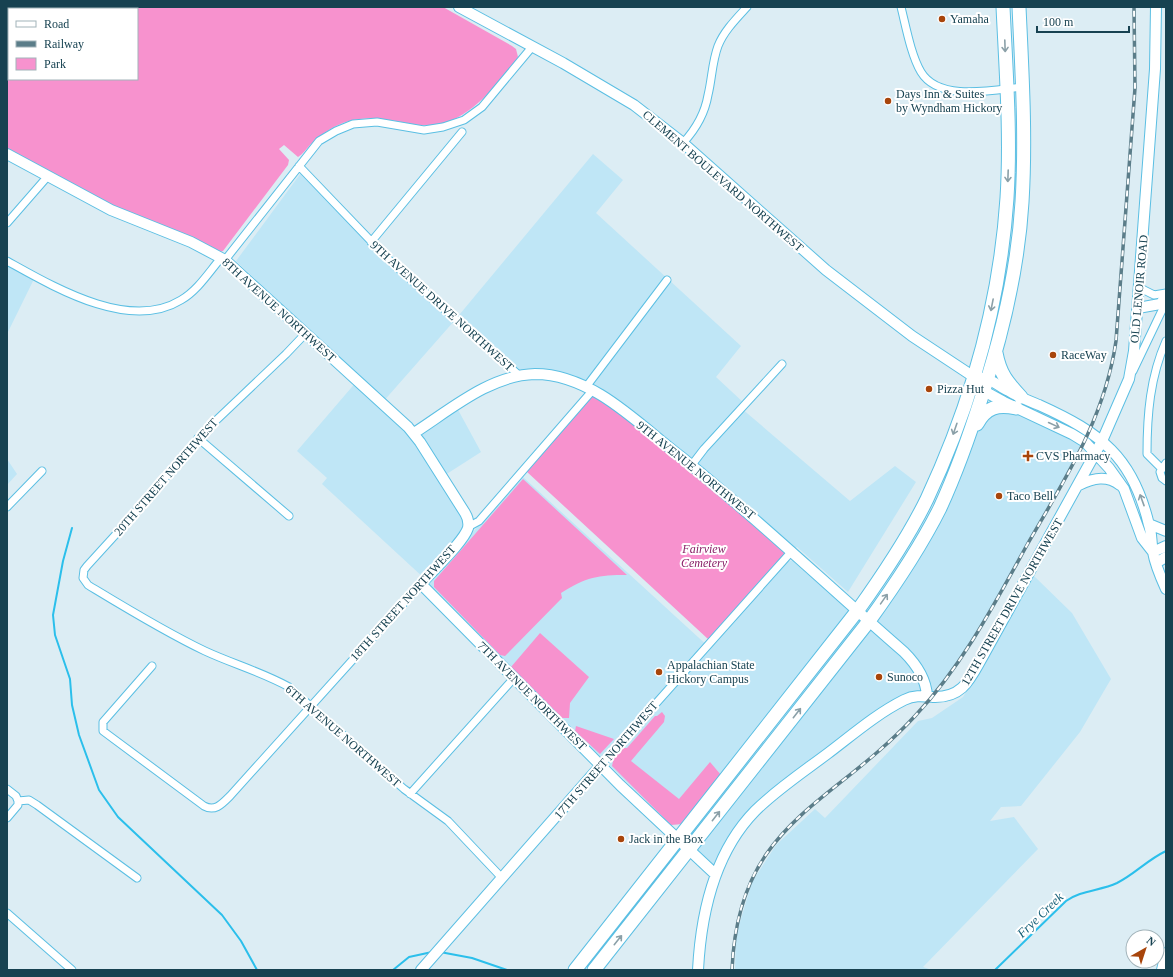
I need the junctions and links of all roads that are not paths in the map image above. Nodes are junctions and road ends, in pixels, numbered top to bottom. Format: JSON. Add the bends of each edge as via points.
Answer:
{"nodes":[{"id":1,"x":459,"y":7,"type":"edge"},
{"id":2,"x":747,"y":7,"type":"edge"},
{"id":3,"x":901,"y":7,"type":"edge"},
{"id":4,"x":1003,"y":7,"type":"edge"},
{"id":5,"x":1019,"y":7,"type":"edge"},
{"id":6,"x":1156,"y":7,"type":"edge"},
{"id":7,"x":532,"y":47,"type":"junction"},
{"id":8,"x":1022,"y":87,"type":"junction"},
{"id":9,"x":1007,"y":89,"type":"junction"},
{"id":10,"x":462,"y":132,"type":"dead end"},
{"id":11,"x":683,"y":143,"type":"junction"},
{"id":12,"x":7,"y":154,"type":"edge"},
{"id":13,"x":299,"y":166,"type":"junction"},
{"id":14,"x":48,"y":176,"type":"junction"},
{"id":15,"x":7,"y":223,"type":"edge"},
{"id":16,"x":371,"y":242,"type":"junction"},
{"id":17,"x":223,"y":259,"type":"junction"},
{"id":18,"x":7,"y":261,"type":"edge"},
{"id":19,"x":667,"y":280,"type":"dead end"},
{"id":20,"x":1140,"y":288,"type":"junction"},
{"id":21,"x":1166,"y":293,"type":"edge"},
{"id":22,"x":1166,"y":297,"type":"edge"},
{"id":23,"x":1166,"y":302,"type":"edge"},
{"id":24,"x":1138,"y":308,"type":"junction"},
{"id":25,"x":306,"y":333,"type":"junction"},
{"id":26,"x":1166,"y":341,"type":"edge"},
{"id":27,"x":996,"y":353,"type":"junction"},
{"id":28,"x":782,"y":364,"type":"dead end"},
{"id":29,"x":520,"y":376,"type":"junction"},
{"id":30,"x":974,"y":377,"type":"junction"},
{"id":31,"x":1129,"y":379,"type":"junction"},
{"id":32,"x":986,"y":385,"type":"junction"},
{"id":33,"x":589,"y":389,"type":"junction"},
{"id":34,"x":1019,"y":403,"type":"junction"},
{"id":35,"x":1038,"y":405,"type":"junction"},
{"id":36,"x":1035,"y":417,"type":"junction"},
{"id":37,"x":414,"y":433,"type":"junction"},
{"id":38,"x":198,"y":438,"type":"junction"},
{"id":39,"x":968,"y":441,"type":"junction"},
{"id":40,"x":1102,"y":441,"type":"junction"},
{"id":41,"x":1096,"y":453,"type":"junction"},
{"id":42,"x":691,"y":466,"type":"junction"},
{"id":43,"x":1164,"y":466,"type":"edge"},
{"id":44,"x":42,"y":471,"type":"dead end"},
{"id":45,"x":1166,"y":481,"type":"edge"},
{"id":46,"x":1079,"y":485,"type":"junction"},
{"id":47,"x":1124,"y":489,"type":"junction"},
{"id":48,"x":7,"y":507,"type":"edge"},
{"id":49,"x":289,"y":516,"type":"dead end"},
{"id":50,"x":1149,"y":524,"type":"junction"},
{"id":51,"x":468,"y":527,"type":"junction"},
{"id":52,"x":1166,"y":531,"type":"edge"},
{"id":53,"x":1166,"y":546,"type":"edge"},
{"id":54,"x":792,"y":551,"type":"junction"},
{"id":55,"x":1152,"y":552,"type":"junction"},
{"id":56,"x":1166,"y":557,"type":"edge"},
{"id":57,"x":1156,"y":563,"type":"junction"},
{"id":58,"x":82,"y":575,"type":"joint"},
{"id":59,"x":420,"y":584,"type":"junction"},
{"id":60,"x":1166,"y":589,"type":"edge"},
{"id":61,"x":858,"y":610,"type":"junction"},
{"id":62,"x":869,"y":621,"type":"junction"},
{"id":63,"x":152,"y":666,"type":"dead end"},
{"id":64,"x":514,"y":678,"type":"junction"},
{"id":65,"x":927,"y":696,"type":"junction"},
{"id":66,"x":311,"y":705,"type":"junction"},
{"id":67,"x":601,"y":765,"type":"junction"},
{"id":68,"x":7,"y":789,"type":"edge"},
{"id":69,"x":410,"y":794,"type":"junction"},
{"id":70,"x":18,"y":801,"type":"junction"},
{"id":71,"x":7,"y":818,"type":"edge"},
{"id":72,"x":678,"y":840,"type":"junction"},
{"id":73,"x":689,"y":850,"type":"junction"},
{"id":74,"x":715,"y":874,"type":"junction"},
{"id":75,"x":137,"y":878,"type":"dead end"},
{"id":76,"x":502,"y":878,"type":"junction"},
{"id":77,"x":7,"y":913,"type":"edge"},
{"id":78,"x":1166,"y":954,"type":"edge"},
{"id":79,"x":72,"y":970,"type":"edge"},
{"id":80,"x":421,"y":970,"type":"edge"},
{"id":81,"x":575,"y":970,"type":"edge"},
{"id":82,"x":594,"y":970,"type":"edge"},
{"id":83,"x":698,"y":970,"type":"edge"},
{"id":84,"x":1162,"y":970,"type":"edge"}],
"edges":[{"from":1,"to":7,"type":"street","name":"CLEMENT BOULEVARD NORTHWEST"},
{"from":2,"to":11,"type":"street","via":[[723,35],[718,45],[701,117]]},
{"from":3,"to":9,"type":"street","via":[[917,64],[923,75],[932,83],[943,90]]},
{"from":4,"to":9,"type":"highway","one_way":true},
{"from":5,"to":8,"type":"highway"},
{"from":6,"to":20,"type":"street","name":"OLD LENOIR ROAD","via":[[1155,69]]},
{"from":7,"to":11,"type":"street","name":"CLEMENT BOULEVARD NORTHWEST","via":[[616,93]]},
{"from":7,"to":13,"type":"street","via":[[482,107],[464,120],[424,130],[377,122],[353,124],[319,141]]},
{"from":8,"to":9,"type":"street"},
{"from":8,"to":27,"type":"highway","via":[[1023,163],[1019,239]]},
{"from":9,"to":30,"type":"highway","one_way":true,"via":[[1008,162],[1003,236],[992,307]]},
{"from":10,"to":16,"type":"street"},
{"from":11,"to":30,"type":"street","name":"CLEMENT BOULEVARD NORTHWEST","via":[[842,283],[912,336]]},
{"from":12,"to":14,"type":"street","name":"8TH AVENUE NORTHWEST"},
{"from":13,"to":16,"type":"street","name":"9TH AVENUE DRIVE NORTHWEST"},
{"from":13,"to":17,"type":"street"},
{"from":14,"to":15,"type":"street"},
{"from":14,"to":17,"type":"street","name":"8TH AVENUE NORTHWEST","via":[[111,210],[191,242]]},
{"from":16,"to":29,"type":"street","name":"9TH AVENUE DRIVE NORTHWEST"},
{"from":17,"to":18,"type":"street","via":[[182,300],[160,310],[146,312],[125,311],[96,302],[54,285]]},
{"from":17,"to":25,"type":"street","name":"8TH AVENUE NORTHWEST"},
{"from":19,"to":33,"type":"street","name":"18TH STREET NORTHWEST"},
{"from":20,"to":21,"type":"street","via":[[1154,295]]},
{"from":20,"to":24,"type":"street","name":"OLD LENOIR ROAD"},
{"from":22,"to":24,"type":"street","via":[[1160,304]]},
{"from":23,"to":31,"type":"street"},
{"from":24,"to":31,"type":"street","name":"OLD LENOIR ROAD"},
{"from":25,"to":37,"type":"street","name":"8TH AVENUE NORTHWEST"},
{"from":25,"to":38,"type":"street","name":"20TH STREET NORTHWEST"},
{"from":26,"to":43,"type":"street","via":[[1152,378],[1147,437],[1147,454]]},
{"from":27,"to":32,"type":"highway"},
{"from":27,"to":34,"type":"highway","via":[[998,367]]},
{"from":28,"to":42,"type":"street"},
{"from":29,"to":33,"type":"street","name":"9TH AVENUE NORTHWEST","via":[[553,376]]},
{"from":29,"to":37,"type":"street","name":"9TH AVENUE NORTHWEST","via":[[482,391]]},
{"from":30,"to":32,"type":"street","name":"CLEMENT BOULEVARD NORTHWEST"},
{"from":30,"to":61,"type":"highway","one_way":true,"via":[[950,444],[926,499],[894,556]]},
{"from":31,"to":40,"type":"street","name":"OLD LENOIR ROAD"},
{"from":32,"to":34,"type":"street","name":"CLEMENT BOULEVARD NORTHWEST"},
{"from":32,"to":39,"type":"highway"},
{"from":33,"to":42,"type":"street","name":"9TH AVENUE NORTHWEST","via":[[611,402]]},
{"from":33,"to":51,"type":"street","name":"18TH STREET NORTHWEST","via":[[479,521]]},
{"from":34,"to":35,"type":"street","name":"CLEMENT BOULEVARD NORTHWEST"},
{"from":34,"to":36,"type":"street","name":"CLEMENT BOULEVARD NORTHWEST"},
{"from":34,"to":39,"type":"highway","via":[[995,406],[987,410]]},
{"from":35,"to":36,"type":"street"},
{"from":35,"to":40,"type":"street","name":"CLEMENT BOULEVARD NORTHWEST","via":[[1070,419]]},
{"from":36,"to":41,"type":"street","name":"CLEMENT BOULEVARD NORTHWEST","one_way":true,"via":[[1072,434]]},
{"from":37,"to":51,"type":"street","name":"8TH AVENUE NORTHWEST","via":[[465,513]]},
{"from":38,"to":49,"type":"street"},
{"from":38,"to":58,"type":"street","name":"20TH STREET NORTHWEST","via":[[86,566]]},
{"from":62,"to":39,"type":"highway","one_way":true,"via":[[906,566],[939,508]]},
{"from":40,"to":41,"type":"street","name":"12TH STREET DRIVE NORTHWEST"},
{"from":50,"to":40,"type":"street","one_way":true,"via":[[1145,506],[1133,479]]},
{"from":41,"to":46,"type":"street","name":"12TH STREET DRIVE NORTHWEST"},
{"from":41,"to":47,"type":"street"},
{"from":42,"to":54,"type":"street","name":"9TH AVENUE NORTHWEST"},
{"from":43,"to":45,"type":"street","via":[[1161,475]]},
{"from":44,"to":48,"type":"street"},
{"from":46,"to":47,"type":"street","via":[[1093,479],[1106,478],[1114,480]]},
{"from":46,"to":65,"type":"street","name":"12TH STREET DRIVE NORTHWEST","via":[[972,676],[962,689],[952,696]]},
{"from":47,"to":55,"type":"street","via":[[1142,538]]},
{"from":50,"to":52,"type":"street"},
{"from":50,"to":55,"type":"street"},
{"from":51,"to":59,"type":"street","name":"18TH STREET NORTHWEST","via":[[462,538]]},
{"from":53,"to":55,"type":"street"},
{"from":54,"to":61,"type":"street","name":"9TH AVENUE NORTHWEST"},
{"from":54,"to":67,"type":"street","name":"17TH STREET NORTHWEST"},
{"from":55,"to":57,"type":"street"},
{"from":56,"to":57,"type":"street"},
{"from":57,"to":60,"type":"street"},
{"from":58,"to":66,"type":"street","name":"6TH AVENUE NORTHWEST","via":[[88,585],[172,634],[205,651],[279,682]]},
{"from":59,"to":64,"type":"street","name":"7TH AVENUE NORTHWEST"},
{"from":59,"to":66,"type":"street","name":"18TH STREET NORTHWEST"},
{"from":61,"to":62,"type":"street","name":"9TH AVENUE NORTHWEST"},
{"from":61,"to":72,"type":"highway"},
{"from":62,"to":65,"type":"street","name":"9TH AVENUE NORTHWEST","via":[[913,660],[924,679]]},
{"from":73,"to":62,"type":"highway","one_way":true},
{"from":63,"to":66,"type":"street","name":"18TH STREET NORTHWEST","via":[[103,722],[103,731],[208,808],[220,806],[230,796]]},
{"from":64,"to":67,"type":"street","name":"7TH AVENUE NORTHWEST"},
{"from":64,"to":69,"type":"street"},
{"from":65,"to":74,"type":"street","name":"12TH STREET DRIVE NORTHWEST","via":[[910,698],[893,706],[765,802],[740,829]]},
{"from":66,"to":69,"type":"street","name":"6TH AVENUE NORTHWEST"},
{"from":67,"to":72,"type":"street","name":"7TH AVENUE NORTHWEST"},
{"from":67,"to":76,"type":"street","name":"17TH STREET NORTHWEST"},
{"from":68,"to":70,"type":"street"},
{"from":69,"to":76,"type":"street","name":"6TH AVENUE NORTHWEST","via":[[448,821]]},
{"from":70,"to":71,"type":"street","via":[[18,805]]},
{"from":70,"to":75,"type":"street","via":[[29,800],[38,805]]},
{"from":72,"to":73,"type":"street","name":"7TH AVENUE NORTHWEST"},
{"from":72,"to":81,"type":"highway"},
{"from":73,"to":74,"type":"street","name":"7TH AVENUE NORTHWEST"},
{"from":82,"to":73,"type":"highway","one_way":true},
{"from":74,"to":83,"type":"street","name":"12TH STREET DRIVE NORTHWEST","via":[[705,914]]},
{"from":76,"to":80,"type":"street","name":"17TH STREET NORTHWEST"},
{"from":77,"to":79,"type":"street"},
{"from":78,"to":84,"type":"street"}]}
